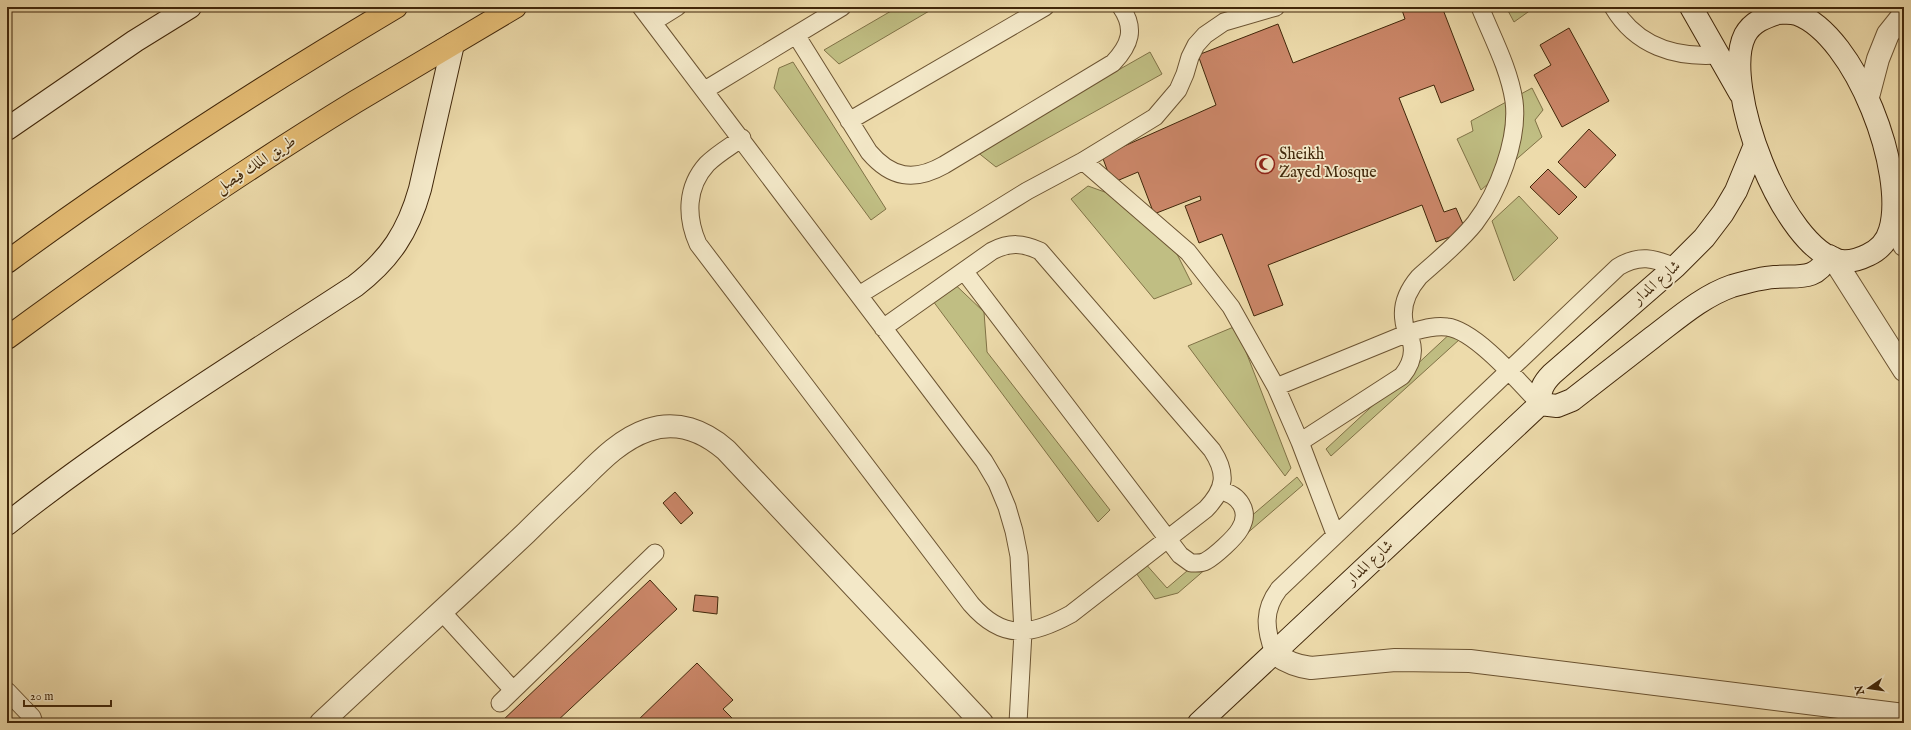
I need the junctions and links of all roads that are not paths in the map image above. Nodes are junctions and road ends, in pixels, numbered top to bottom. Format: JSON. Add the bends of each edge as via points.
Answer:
{"nodes":[{"id":1,"x":190,"y":7,"type":"edge"},
{"id":2,"x":396,"y":7,"type":"edge"},
{"id":3,"x":515,"y":7,"type":"edge"},
{"id":4,"x":642,"y":7,"type":"edge"},
{"id":5,"x":678,"y":7,"type":"edge"},
{"id":6,"x":842,"y":7,"type":"edge"},
{"id":7,"x":1045,"y":7,"type":"edge"},
{"id":8,"x":1121,"y":7,"type":"edge"},
{"id":9,"x":1276,"y":7,"type":"edge"},
{"id":10,"x":1480,"y":7,"type":"edge"},
{"id":11,"x":1612,"y":7,"type":"edge"},
{"id":12,"x":1691,"y":7,"type":"edge"},
{"id":13,"x":1792,"y":10,"type":"edge"},
{"id":14,"x":1904,"y":14,"type":"edge"},
{"id":15,"x":653,"y":22,"type":"junction"},
{"id":16,"x":796,"y":35,"type":"junction"},
{"id":17,"x":453,"y":44,"type":"junction"},
{"id":18,"x":1718,"y":55,"type":"junction"},
{"id":19,"x":705,"y":90,"type":"junction"},
{"id":20,"x":1743,"y":97,"type":"junction"},
{"id":21,"x":1868,"y":97,"type":"junction"},
{"id":22,"x":849,"y":121,"type":"junction"},
{"id":23,"x":7,"y":129,"type":"edge"},
{"id":24,"x":742,"y":138,"type":"junction"},
{"id":25,"x":1755,"y":145,"type":"junction"},
{"id":26,"x":1083,"y":161,"type":"junction"},
{"id":27,"x":1894,"y":219,"type":"junction"},
{"id":28,"x":1904,"y":245,"type":"edge"},
{"id":29,"x":1831,"y":257,"type":"junction"},
{"id":30,"x":7,"y":262,"type":"edge"},
{"id":31,"x":1675,"y":267,"type":"junction"},
{"id":32,"x":964,"y":271,"type":"junction"},
{"id":33,"x":859,"y":295,"type":"junction"},
{"id":34,"x":883,"y":328,"type":"junction"},
{"id":35,"x":1408,"y":333,"type":"junction"},
{"id":36,"x":7,"y":338,"type":"edge"},
{"id":37,"x":1508,"y":370,"type":"junction"},
{"id":38,"x":1904,"y":370,"type":"edge"},
{"id":39,"x":1276,"y":387,"type":"junction"},
{"id":40,"x":1540,"y":404,"type":"junction"},
{"id":41,"x":1300,"y":442,"type":"junction"},
{"id":42,"x":1220,"y":491,"type":"junction"},
{"id":43,"x":7,"y":524,"type":"edge"},
{"id":44,"x":1335,"y":534,"type":"junction"},
{"id":45,"x":1168,"y":539,"type":"junction"},
{"id":46,"x":655,"y":553,"type":"dead end"},
{"id":47,"x":442,"y":612,"type":"junction"},
{"id":48,"x":1023,"y":632,"type":"junction"},
{"id":49,"x":1274,"y":653,"type":"junction"},
{"id":50,"x":513,"y":690,"type":"junction"},
{"id":51,"x":7,"y":691,"type":"edge"},
{"id":52,"x":500,"y":703,"type":"dead end"},
{"id":53,"x":1904,"y":715,"type":"edge"},
{"id":54,"x":326,"y":722,"type":"edge"},
{"id":55,"x":34,"y":723,"type":"edge"},
{"id":56,"x":982,"y":723,"type":"edge"},
{"id":57,"x":1018,"y":723,"type":"edge"},
{"id":58,"x":1199,"y":723,"type":"edge"}],
"edges":[{"from":1,"to":23,"type":"street","via":[[135,41]]},
{"from":2,"to":30,"type":"main road","via":[[227,111]]},
{"from":3,"to":17,"type":"main road","name":"طريق الملك فيصل"},
{"from":4,"to":15,"type":"lane"},
{"from":5,"to":15,"type":"lane"},
{"from":6,"to":16,"type":"lane"},
{"from":7,"to":22,"type":"lane"},
{"from":8,"to":22,"type":"lane","via":[[1128,20],[1129,39],[1113,62],[932,172],[918,176],[890,171],[878,163]]},
{"from":9,"to":26,"type":"lane","via":[[1224,22],[1205,34],[1193,51],[1178,90],[1167,104],[1155,116]]},
{"from":10,"to":35,"type":"lane","via":[[1510,83],[1514,100],[1514,132],[1506,162],[1486,207],[1468,231],[1411,286],[1403,309]]},
{"from":11,"to":18,"type":"lane","via":[[1628,27],[1659,48],[1677,54]]},
{"from":12,"to":18,"type":"street"},
{"from":13,"to":20,"type":"street","via":[[1758,20],[1745,35],[1740,53]]},
{"from":13,"to":21,"type":"street","via":[[1826,34],[1856,75]]},
{"from":14,"to":21,"type":"street","via":[[1888,34]]},
{"from":15,"to":19,"type":"lane"},
{"from":16,"to":19,"type":"lane"},
{"from":16,"to":22,"type":"lane"},
{"from":17,"to":36,"type":"main road","name":"طريق الملك فيصل","via":[[260,162],[74,288]]},
{"from":17,"to":43,"type":"street","via":[[415,207],[403,234],[389,255],[355,286],[148,421]]},
{"from":18,"to":20,"type":"street"},
{"from":19,"to":24,"type":"lane"},
{"from":20,"to":25,"type":"street"},
{"from":21,"to":27,"type":"street","via":[[1878,120],[1891,169]]},
{"from":24,"to":33,"type":"lane"},
{"from":24,"to":48,"type":"lane","via":[[708,163],[693,187],[689,216],[698,244],[971,604],[988,622],[999,628]]},
{"from":25,"to":29,"type":"street","via":[[1774,190],[1800,231]]},
{"from":25,"to":31,"type":"street","name":"شارع المدار","via":[[1744,174],[1723,213],[1704,238]]},
{"from":26,"to":33,"type":"lane","via":[[1027,191]]},
{"from":26,"to":39,"type":"lane","via":[[1188,252],[1232,307]]},
{"from":27,"to":28,"type":"street"},
{"from":27,"to":29,"type":"street","via":[[1888,237],[1876,251],[1860,259],[1842,261]]},
{"from":29,"to":38,"type":"street"},
{"from":29,"to":40,"type":"street","via":[[1816,272],[1806,276],[1752,280],[1707,297],[1572,400],[1557,406]]},
{"from":31,"to":37,"type":"lane","via":[[1648,257],[1627,261]]},
{"from":31,"to":40,"type":"street","name":"شارع المدار","via":[[1549,376],[1542,387]]},
{"from":32,"to":34,"type":"lane"},
{"from":32,"to":42,"type":"lane","via":[[1003,246],[1016,244],[1040,251],[1212,450],[1222,469]]},
{"from":32,"to":45,"type":"lane"},
{"from":33,"to":34,"type":"lane"},
{"from":34,"to":48,"type":"lane","via":[[984,461],[997,483],[1014,531],[1019,556]]},
{"from":35,"to":37,"type":"lane","via":[[1439,326],[1457,329],[1473,338]]},
{"from":35,"to":39,"type":"lane"},
{"from":35,"to":41,"type":"lane","via":[[1412,341],[1412,360],[1402,376]]},
{"from":37,"to":40,"type":"lane"},
{"from":37,"to":44,"type":"lane"},
{"from":39,"to":41,"type":"lane"},
{"from":40,"to":49,"type":"street","name":"شارع المدار"},
{"from":41,"to":44,"type":"lane"},
{"from":42,"to":45,"type":"lane","via":[[1206,509]]},
{"from":42,"to":45,"type":"lane","via":[[1236,497],[1243,507],[1244,515],[1238,532],[1222,547],[1206,561],[1191,563],[1180,555]]},
{"from":44,"to":49,"type":"lane","via":[[1272,597],[1266,617],[1268,638]]},
{"from":45,"to":48,"type":"lane","via":[[1071,614],[1056,622]]},
{"from":46,"to":50,"type":"lane"},
{"from":47,"to":50,"type":"lane"},
{"from":47,"to":54,"type":"street"},
{"from":47,"to":56,"type":"street","via":[[622,443],[649,429],[664,426],[681,427],[713,439],[726,450]]},
{"from":48,"to":57,"type":"lane"},
{"from":49,"to":53,"type":"street","via":[[1285,661],[1311,668],[1395,660],[1470,661]]},
{"from":49,"to":58,"type":"street","name":"شارع المدار"},
{"from":50,"to":52,"type":"lane"},
{"from":51,"to":55,"type":"lane","via":[[32,717]]}]}
